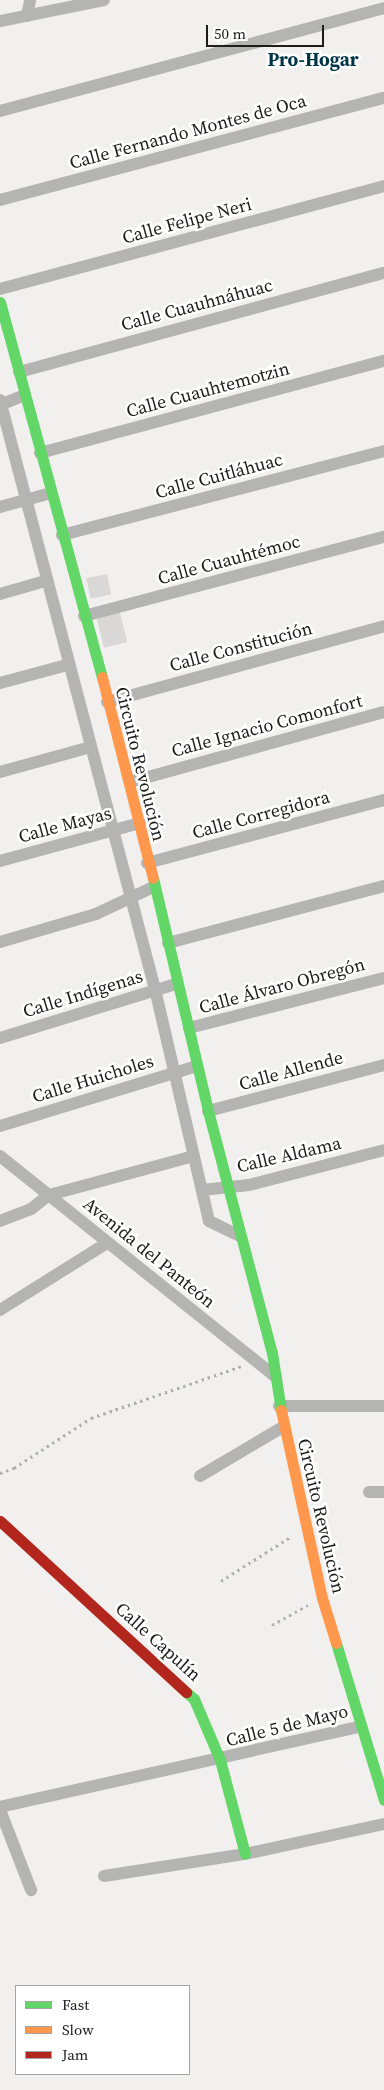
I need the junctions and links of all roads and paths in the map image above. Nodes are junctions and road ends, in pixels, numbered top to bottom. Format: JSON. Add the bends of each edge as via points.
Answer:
{"nodes":[{"id":1,"x":30,"y":0,"type":"edge"},
{"id":2,"x":104,"y":0,"type":"edge"},
{"id":3,"x":384,"y":8,"type":"edge"},
{"id":4,"x":27,"y":16,"type":"junction"},
{"id":5,"x":0,"y":21,"type":"edge"},
{"id":6,"x":384,"y":98,"type":"edge"},
{"id":7,"x":0,"y":111,"type":"edge"},
{"id":8,"x":384,"y":186,"type":"edge"},
{"id":9,"x":0,"y":200,"type":"edge"},
{"id":10,"x":384,"y":273,"type":"edge"},
{"id":11,"x":0,"y":289,"type":"edge"},
{"id":12,"x":0,"y":302,"type":"edge"},
{"id":13,"x":384,"y":360,"type":"edge"},
{"id":14,"x":18,"y":372,"type":"junction"},
{"id":15,"x":25,"y":395,"type":"junction"},
{"id":16,"x":0,"y":403,"type":"edge"},
{"id":17,"x":384,"y":451,"type":"edge"},
{"id":18,"x":40,"y":453,"type":"junction"},
{"id":19,"x":51,"y":493,"type":"junction"},
{"id":20,"x":25,"y":500,"type":"junction"},
{"id":21,"x":0,"y":507,"type":"edge"},
{"id":22,"x":62,"y":535,"type":"junction"},
{"id":23,"x":384,"y":537,"type":"edge"},
{"id":24,"x":45,"y":581,"type":"junction"},
{"id":25,"x":0,"y":594,"type":"edge"},
{"id":26,"x":84,"y":616,"type":"junction"},
{"id":27,"x":384,"y":626,"type":"edge"},
{"id":28,"x":67,"y":665,"type":"junction"},
{"id":29,"x":0,"y":683,"type":"edge"},
{"id":30,"x":107,"y":702,"type":"junction"},
{"id":31,"x":384,"y":712,"type":"edge"},
{"id":32,"x":91,"y":747,"type":"junction"},
{"id":33,"x":0,"y":772,"type":"edge"},
{"id":34,"x":130,"y":782,"type":"junction"},
{"id":35,"x":384,"y":800,"type":"edge"},
{"id":36,"x":140,"y":823,"type":"junction"},
{"id":37,"x":113,"y":830,"type":"junction"},
{"id":38,"x":0,"y":861,"type":"edge"},
{"id":39,"x":147,"y":864,"type":"junction"},
{"id":40,"x":153,"y":886,"type":"junction"},
{"id":41,"x":384,"y":886,"type":"edge"},
{"id":42,"x":129,"y":898,"type":"junction"},
{"id":43,"x":0,"y":942,"type":"edge"},
{"id":44,"x":168,"y":943,"type":"junction"},
{"id":45,"x":384,"y":978,"type":"edge"},
{"id":46,"x":176,"y":984,"type":"junction"},
{"id":47,"x":156,"y":989,"type":"junction"},
{"id":48,"x":189,"y":1028,"type":"junction"},
{"id":49,"x":0,"y":1038,"type":"edge"},
{"id":50,"x":384,"y":1065,"type":"edge"},
{"id":51,"x":197,"y":1066,"type":"junction"},
{"id":52,"x":174,"y":1072,"type":"junction"},
{"id":53,"x":208,"y":1111,"type":"junction"},
{"id":54,"x":0,"y":1126,"type":"edge"},
{"id":55,"x":384,"y":1150,"type":"edge"},
{"id":56,"x":0,"y":1156,"type":"edge"},
{"id":57,"x":194,"y":1156,"type":"junction"},
{"id":58,"x":227,"y":1186,"type":"junction"},
{"id":59,"x":202,"y":1190,"type":"junction"},
{"id":60,"x":49,"y":1195,"type":"junction"},
{"id":61,"x":0,"y":1221,"type":"edge"},
{"id":62,"x":240,"y":1236,"type":"junction"},
{"id":63,"x":107,"y":1243,"type":"junction"},
{"id":64,"x":0,"y":1310,"type":"edge"},
{"id":65,"x":254,"y":1362,"type":"junction"},
{"id":66,"x":276,"y":1377,"type":"junction"},
{"id":67,"x":279,"y":1406,"type":"junction"},
{"id":68,"x":384,"y":1406,"type":"edge"},
{"id":69,"x":283,"y":1427,"type":"junction"},
{"id":70,"x":0,"y":1473,"type":"edge"},
{"id":71,"x":200,"y":1476,"type":"dead end"},
{"id":72,"x":369,"y":1492,"type":"dead end"},
{"id":73,"x":384,"y":1492,"type":"edge"},
{"id":74,"x":0,"y":1521,"type":"edge"},
{"id":75,"x":306,"y":1528,"type":"junction"},
{"id":76,"x":221,"y":1581,"type":"dead end"},
{"id":77,"x":322,"y":1598,"type":"junction"},
{"id":78,"x":272,"y":1625,"type":"dead end"},
{"id":79,"x":361,"y":1726,"type":"junction"},
{"id":80,"x":220,"y":1760,"type":"junction"},
{"id":81,"x":384,"y":1800,"type":"edge"},
{"id":82,"x":0,"y":1808,"type":"edge"},
{"id":83,"x":384,"y":1824,"type":"edge"},
{"id":84,"x":245,"y":1854,"type":"junction"},
{"id":85,"x":104,"y":1876,"type":"dead end"},
{"id":86,"x":31,"y":1890,"type":"dead end"}],
"edges":[{"from":1,"to":4,"type":"street"},
{"from":2,"to":4,"type":"street"},
{"from":3,"to":7,"type":"street"},
{"from":4,"to":5,"type":"street"},
{"from":6,"to":9,"type":"street","name":"Calle Fernando Montes de Oca"},
{"from":8,"to":11,"type":"street","name":"Calle Felipe Neri"},
{"from":10,"to":14,"type":"street","name":"Calle Cuauhnáhuac"},
{"from":12,"to":14,"type":"street","name":"Circuito Revolución"},
{"from":13,"to":18,"type":"street","name":"Calle Cuauhtemotzin"},
{"from":14,"to":15,"type":"street","name":"Circuito Revolución"},
{"from":15,"to":16,"type":"street"},
{"from":15,"to":18,"type":"street","name":"Circuito Revolución"},
{"from":16,"to":20,"type":"street"},
{"from":17,"to":22,"type":"street","name":"Calle Cuitláhuac"},
{"from":18,"to":19,"type":"street","name":"Circuito Revolución"},
{"from":19,"to":20,"type":"street"},
{"from":19,"to":22,"type":"street","name":"Circuito Revolución"},
{"from":20,"to":21,"type":"street"},
{"from":20,"to":24,"type":"street"},
{"from":22,"to":26,"type":"street","name":"Circuito Revolución"},
{"from":23,"to":26,"type":"street","name":"Calle Cuauhtémoc"},
{"from":24,"to":25,"type":"street"},
{"from":24,"to":28,"type":"street"},
{"from":26,"to":30,"type":"street","name":"Circuito Revolución"},
{"from":27,"to":30,"type":"street","name":"Calle Constitución"},
{"from":28,"to":29,"type":"street"},
{"from":28,"to":32,"type":"street"},
{"from":30,"to":34,"type":"street","name":"Circuito Revolución"},
{"from":31,"to":34,"type":"street","name":"Calle Ignacio Comonfort"},
{"from":32,"to":33,"type":"street"},
{"from":32,"to":37,"type":"street"},
{"from":34,"to":36,"type":"street","name":"Circuito Revolución"},
{"from":35,"to":39,"type":"street","name":"Calle Corregidora"},
{"from":36,"to":37,"type":"street","name":"Calle Mayas"},
{"from":36,"to":39,"type":"street","name":"Circuito Revolución"},
{"from":37,"to":38,"type":"street","name":"Calle Mayas"},
{"from":37,"to":42,"type":"street"},
{"from":39,"to":40,"type":"street","name":"Circuito Revolución"},
{"from":40,"to":42,"type":"street"},
{"from":40,"to":44,"type":"street","name":"Circuito Revolución"},
{"from":41,"to":44,"type":"street"},
{"from":42,"to":43,"type":"street","via":[[96,914]]},
{"from":42,"to":47,"type":"street"},
{"from":44,"to":46,"type":"street","name":"Circuito Revolución"},
{"from":45,"to":48,"type":"street","name":"Calle Álvaro Obregón"},
{"from":46,"to":47,"type":"street","name":"Calle Indígenas"},
{"from":46,"to":48,"type":"street","name":"Circuito Revolución"},
{"from":47,"to":49,"type":"street","name":"Calle Indígenas"},
{"from":47,"to":52,"type":"street"},
{"from":48,"to":51,"type":"street","name":"Circuito Revolución"},
{"from":50,"to":53,"type":"street","name":"Calle Allende"},
{"from":51,"to":52,"type":"street","name":"Calle Huicholes"},
{"from":51,"to":53,"type":"street","name":"Circuito Revolución"},
{"from":52,"to":54,"type":"street","name":"Calle Huicholes"},
{"from":52,"to":57,"type":"street"},
{"from":53,"to":58,"type":"street","name":"Circuito Revolución"},
{"from":55,"to":58,"type":"street","name":"Calle Aldama","via":[[249,1185]]},
{"from":56,"to":60,"type":"street","name":"Avenida del Panteón"},
{"from":57,"to":59,"type":"street"},
{"from":57,"to":60,"type":"street"},
{"from":58,"to":59,"type":"street","name":"Calle Aldama"},
{"from":58,"to":62,"type":"street","name":"Circuito Revolución"},
{"from":59,"to":62,"type":"street","via":[[209,1222]]},
{"from":60,"to":61,"type":"street","via":[[31,1209]]},
{"from":60,"to":63,"type":"street","name":"Avenida del Panteón"},
{"from":62,"to":66,"type":"street","name":"Circuito Revolución"},
{"from":63,"to":64,"type":"street"},
{"from":63,"to":65,"type":"street","name":"Avenida del Panteón"},
{"from":65,"to":66,"type":"street","name":"Avenida del Panteón"},
{"from":65,"to":70,"type":"path","via":[[91,1418],[14,1468]]},
{"from":66,"to":67,"type":"street","name":"Circuito Revolución"},
{"from":67,"to":68,"type":"street"},
{"from":67,"to":69,"type":"street","name":"Circuito Revolución"},
{"from":69,"to":71,"type":"street"},
{"from":69,"to":75,"type":"street","name":"Circuito Revolución"},
{"from":72,"to":73,"type":"street"},
{"from":74,"to":80,"type":"street","name":"Calle Capulín","via":[[194,1698]]},
{"from":75,"to":76,"type":"path"},
{"from":75,"to":77,"type":"street","name":"Circuito Revolución"},
{"from":77,"to":78,"type":"path"},
{"from":77,"to":79,"type":"street","name":"Circuito Revolución"},
{"from":79,"to":80,"type":"street","name":"Calle 5 de Mayo"},
{"from":79,"to":81,"type":"street","name":"Circuito Revolución"},
{"from":80,"to":82,"type":"street","name":"Calle 5 de Mayo"},
{"from":80,"to":84,"type":"street","name":"Calle Capulín"},
{"from":82,"to":86,"type":"street"},
{"from":83,"to":84,"type":"street"},
{"from":84,"to":85,"type":"street"}]}
